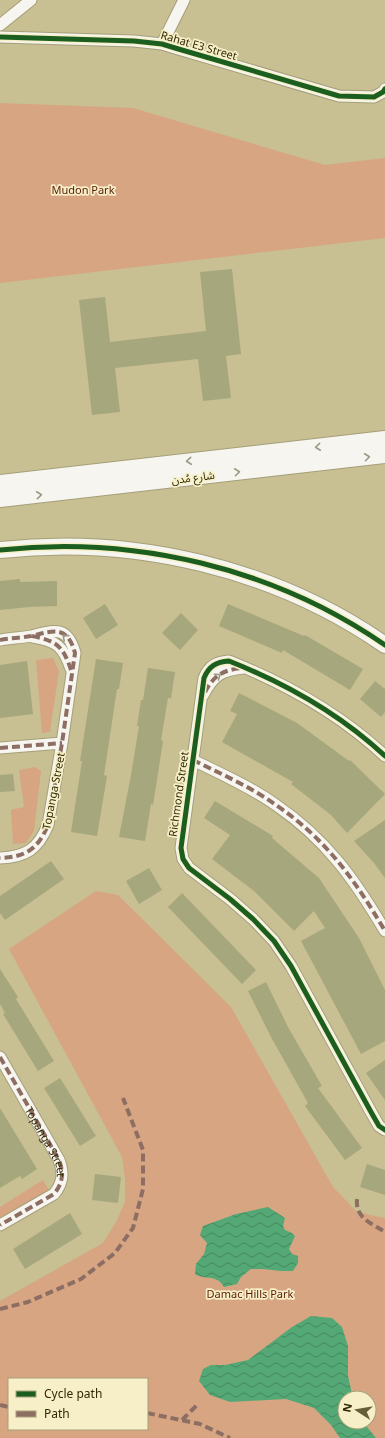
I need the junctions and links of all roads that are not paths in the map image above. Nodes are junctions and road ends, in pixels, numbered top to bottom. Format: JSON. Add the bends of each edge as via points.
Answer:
{"nodes":[{"id":1,"x":31,"y":0,"type":"edge"},
{"id":2,"x":184,"y":0,"type":"edge"},
{"id":3,"x":0,"y":25,"type":"edge"},
{"id":4,"x":0,"y":37,"type":"edge"},
{"id":5,"x":162,"y":44,"type":"junction"},
{"id":6,"x":384,"y":92,"type":"edge"},
{"id":7,"x":385,"y":439,"type":"edge"},
{"id":8,"x":385,"y":455,"type":"edge"},
{"id":9,"x":0,"y":483,"type":"edge"},
{"id":10,"x":0,"y":500,"type":"edge"},
{"id":11,"x":0,"y":550,"type":"edge"},
{"id":12,"x":0,"y":640,"type":"edge"},
{"id":13,"x":385,"y":644,"type":"edge"},
{"id":14,"x":62,"y":743,"type":"junction"},
{"id":15,"x":0,"y":748,"type":"edge"},
{"id":16,"x":385,"y":756,"type":"edge"},
{"id":17,"x":193,"y":760,"type":"junction"},
{"id":18,"x":0,"y":858,"type":"edge"},
{"id":19,"x":385,"y":931,"type":"edge"},
{"id":20,"x":0,"y":1057,"type":"edge"},
{"id":21,"x":385,"y":1130,"type":"edge"},
{"id":22,"x":0,"y":1224,"type":"edge"}],
"edges":[{"from":1,"to":3,"type":"street"},
{"from":2,"to":5,"type":"street","name":"Rahat E3 Street"},
{"from":4,"to":5,"type":"street","name":"Rahat E3 Street"},
{"from":5,"to":6,"type":"street","name":"Rahat E3 Street","via":[[339,96],[364,98]]},
{"from":7,"to":9,"type":"street","name":"شارع مُدن","one_way":true},
{"from":10,"to":8,"type":"street","name":"شارع مُدن","one_way":true},
{"from":11,"to":13,"type":"street","via":[[53,546],[100,547],[194,561],[284,590],[326,609]]},
{"from":12,"to":14,"type":"street","name":"Topanga Street","via":[[30,636],[51,640],[58,644],[67,657],[72,671]]},
{"from":14,"to":15,"type":"street","name":"Topanga Street"},
{"from":14,"to":18,"type":"street","name":"Topanga Street","via":[[48,825],[43,836],[36,846],[27,852]]},
{"from":16,"to":17,"type":"street","name":"Richmond Street","via":[[330,712],[289,688],[229,661],[213,665],[204,678]]},
{"from":17,"to":19,"type":"street","name":"Richmond Street","via":[[276,804],[303,825],[349,874]]},
{"from":17,"to":21,"type":"street","name":"Richmond Street","via":[[181,848],[183,859],[189,868],[230,899],[274,941],[291,966],[379,1126]]},
{"from":20,"to":22,"type":"street","name":"Topanga Street","via":[[59,1160],[63,1178],[54,1194]]}]}
